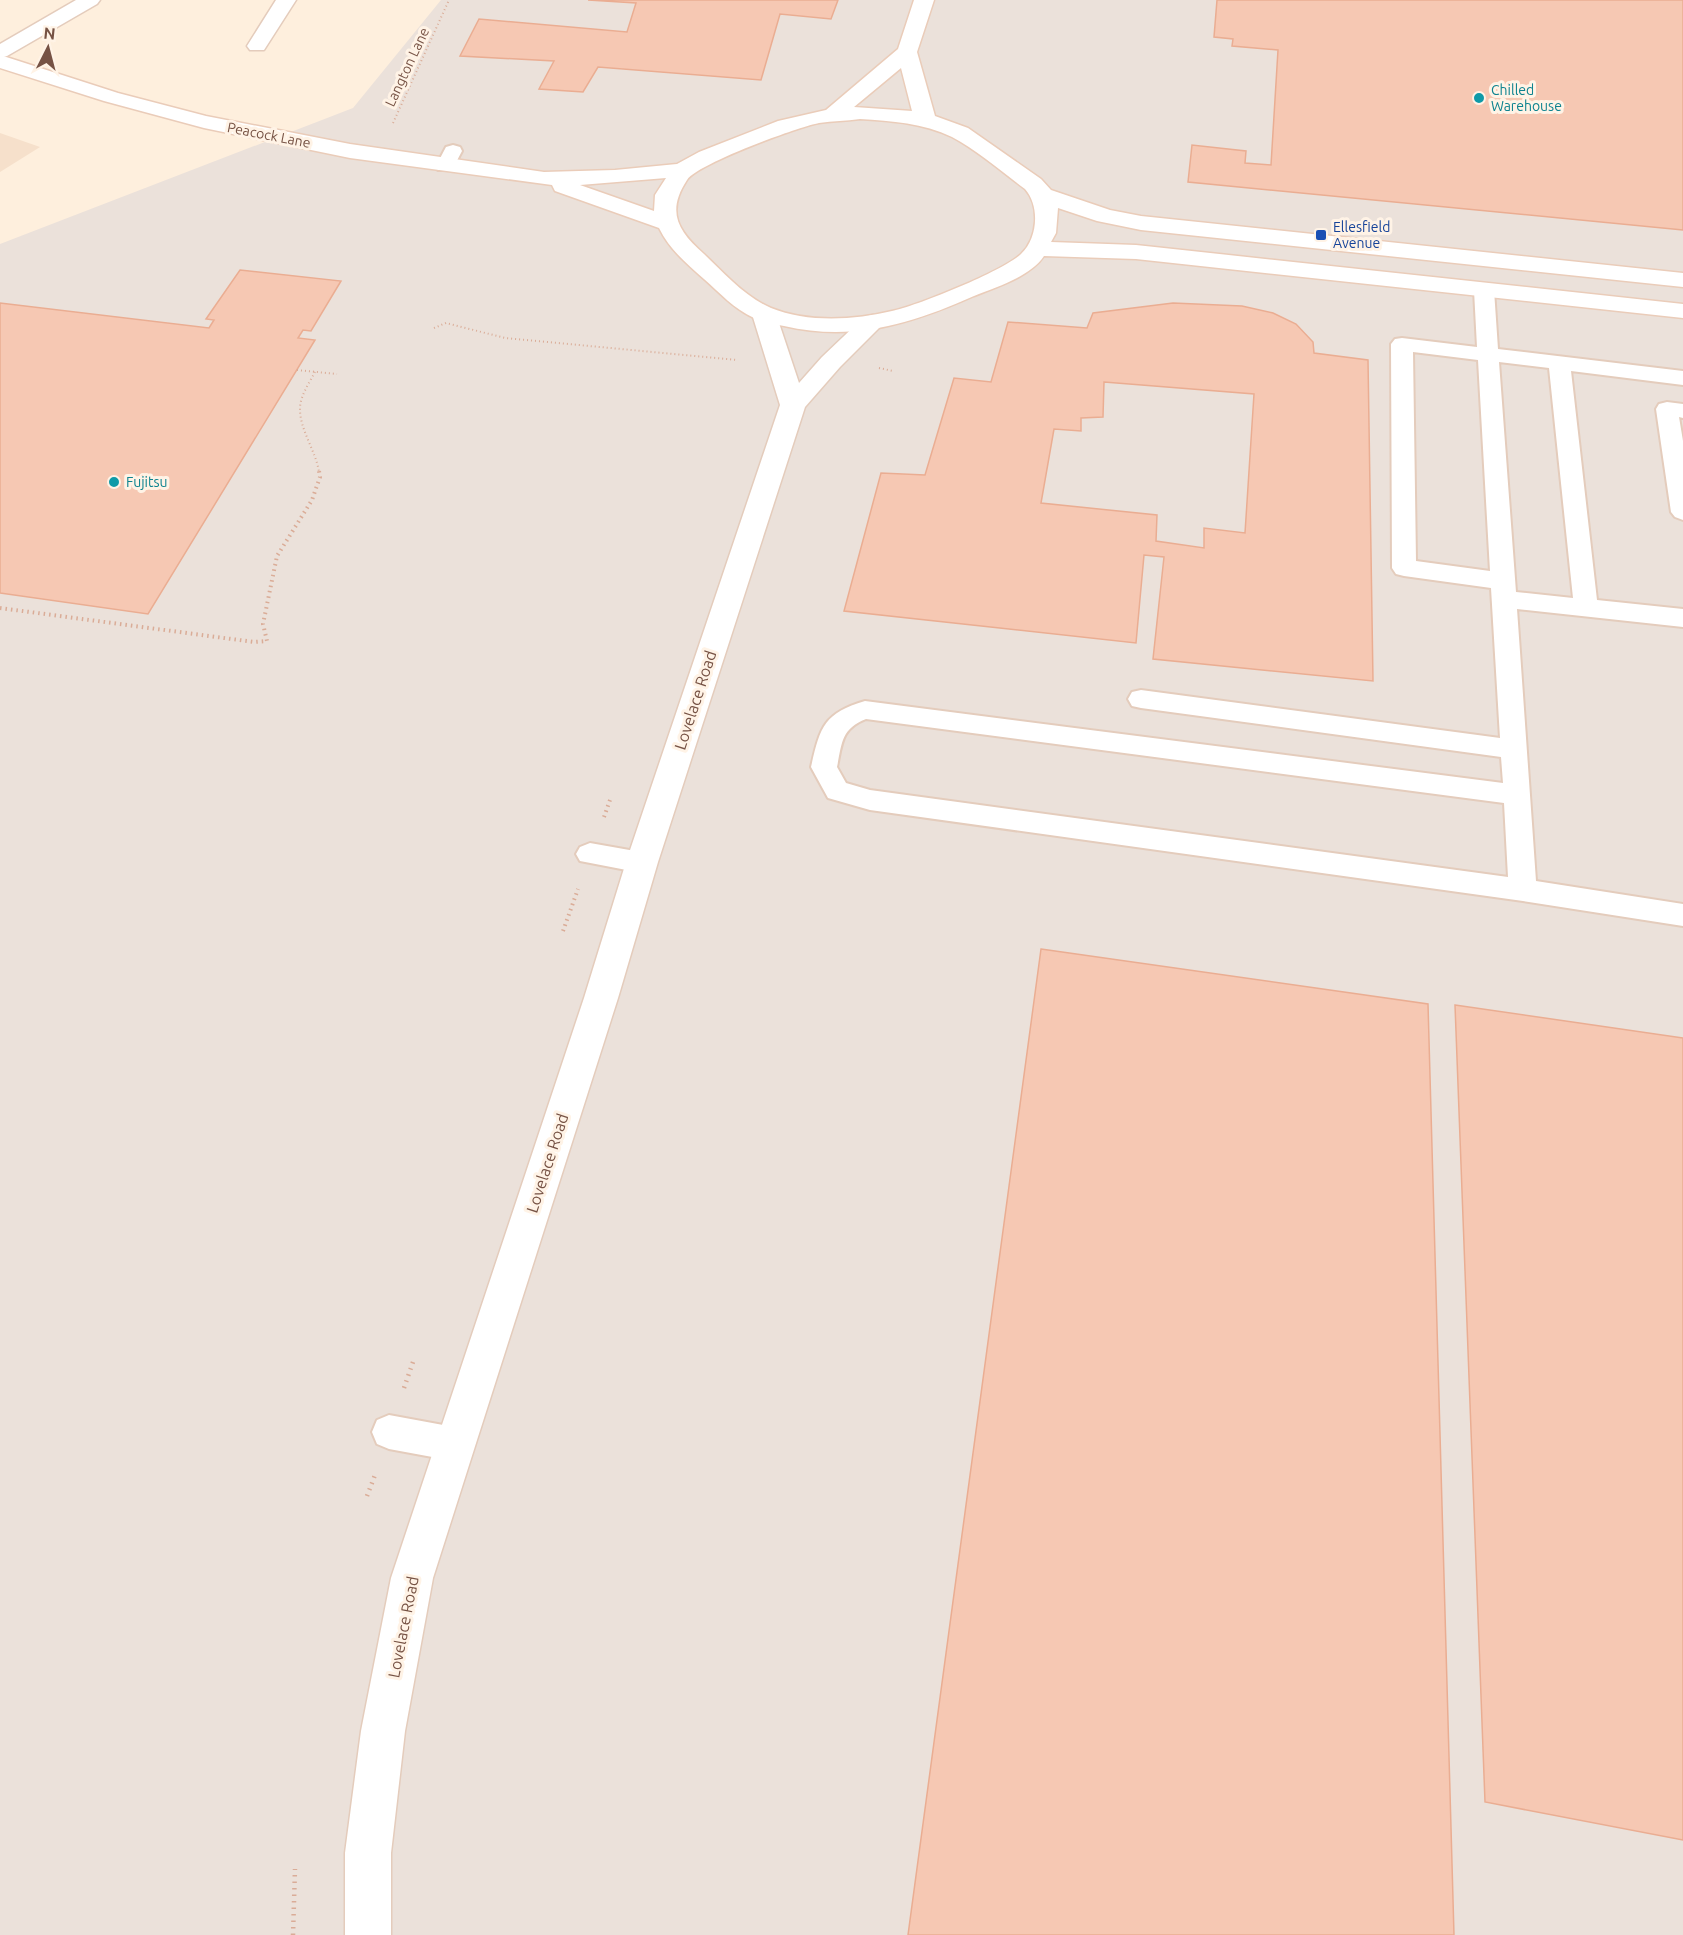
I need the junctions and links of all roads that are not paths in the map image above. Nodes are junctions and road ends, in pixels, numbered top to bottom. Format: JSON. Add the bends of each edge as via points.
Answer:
{"nodes":[{"id":1,"x":90,"y":0,"type":"edge"},
{"id":2,"x":286,"y":0,"type":"edge"},
{"id":3,"x":924,"y":0,"type":"edge"},
{"id":4,"x":257,"y":46,"type":"dead end"},
{"id":5,"x":0,"y":52,"type":"edge"},
{"id":6,"x":907,"y":52,"type":"junction"},
{"id":7,"x":0,"y":61,"type":"edge"},
{"id":8,"x":831,"y":116,"type":"junction"},
{"id":9,"x":925,"y":120,"type":"junction"},
{"id":10,"x":682,"y":170,"type":"junction"},
{"id":11,"x":544,"y":180,"type":"junction"},
{"id":12,"x":1043,"y":195,"type":"junction"},
{"id":13,"x":668,"y":224,"type":"junction"},
{"id":14,"x":1038,"y":249,"type":"junction"},
{"id":15,"x":1683,"y":280,"type":"edge"},
{"id":16,"x":1484,"y":290,"type":"junction"},
{"id":17,"x":1683,"y":311,"type":"edge"},
{"id":18,"x":764,"y":314,"type":"junction"},
{"id":19,"x":873,"y":322,"type":"junction"},
{"id":20,"x":1488,"y":354,"type":"junction"},
{"id":21,"x":1559,"y":363,"type":"junction"},
{"id":22,"x":1683,"y":378,"type":"edge"},
{"id":23,"x":793,"y":405,"type":"junction"},
{"id":24,"x":1683,"y":411,"type":"edge"},
{"id":25,"x":1683,"y":512,"type":"edge"},
{"id":26,"x":1503,"y":590,"type":"junction"},
{"id":27,"x":1586,"y":608,"type":"junction"},
{"id":28,"x":1683,"y":618,"type":"edge"},
{"id":29,"x":1141,"y":699,"type":"dead end"},
{"id":30,"x":1514,"y":749,"type":"junction"},
{"id":31,"x":1517,"y":795,"type":"junction"},
{"id":32,"x":590,"y":854,"type":"dead end"},
{"id":33,"x":642,"y":862,"type":"junction"},
{"id":34,"x":1523,"y":890,"type":"junction"},
{"id":35,"x":1683,"y":915,"type":"edge"},
{"id":36,"x":389,"y":1432,"type":"dead end"},
{"id":37,"x":454,"y":1444,"type":"junction"},
{"id":38,"x":368,"y":1935,"type":"edge"}],
"edges":[{"from":1,"to":5,"type":"street"},
{"from":2,"to":4,"type":"street"},
{"from":3,"to":6,"type":"street"},
{"from":6,"to":8,"type":"street"},
{"from":6,"to":9,"type":"street"},
{"from":7,"to":11,"type":"street","name":"Peacock Lane","via":[[204,122],[350,151],[449,158]]},
{"from":8,"to":9,"type":"street","via":[[860,113]]},
{"from":8,"to":10,"type":"street","via":[[786,126]]},
{"from":9,"to":12,"type":"street","via":[[960,133]]},
{"from":10,"to":11,"type":"street","name":"Peacock Lane"},
{"from":10,"to":13,"type":"street","via":[[666,195]]},
{"from":11,"to":13,"type":"street","name":"Peacock Lane"},
{"from":12,"to":14,"type":"street","via":[[1047,222]]},
{"from":12,"to":15,"type":"street","via":[[1141,224]]},
{"from":13,"to":18,"type":"street","via":[[678,243],[744,303]]},
{"from":14,"to":16,"type":"street","via":[[1136,252]]},
{"from":14,"to":19,"type":"street","via":[[1031,258],[997,278],[897,318]]},
{"from":16,"to":17,"type":"street"},
{"from":16,"to":20,"type":"lane"},
{"from":18,"to":19,"type":"street","via":[[836,326]]},
{"from":18,"to":23,"type":"street"},
{"from":19,"to":23,"type":"street","name":"Lovelace Road"},
{"from":20,"to":21,"type":"lane"},
{"from":20,"to":26,"type":"lane"},
{"from":20,"to":26,"type":"lane","via":[[1402,344],[1404,568]]},
{"from":21,"to":22,"type":"lane"},
{"from":21,"to":27,"type":"lane"},
{"from":23,"to":33,"type":"street","name":"Lovelace Road"},
{"from":24,"to":25,"type":"lane","via":[[1667,409]]},
{"from":26,"to":27,"type":"lane"},
{"from":26,"to":30,"type":"lane"},
{"from":27,"to":28,"type":"lane"},
{"from":29,"to":30,"type":"lane"},
{"from":30,"to":31,"type":"lane"},
{"from":31,"to":34,"type":"lane"},
{"from":31,"to":34,"type":"lane","via":[[865,710],[837,723],[824,767],[837,790],[870,800]]},
{"from":32,"to":33,"type":"lane"},
{"from":33,"to":37,"type":"street","name":"Lovelace Road"},
{"from":34,"to":35,"type":"lane"},
{"from":36,"to":37,"type":"lane"},
{"from":37,"to":38,"type":"street","name":"Lovelace Road","via":[[412,1578],[383,1731],[368,1853]]}]}
